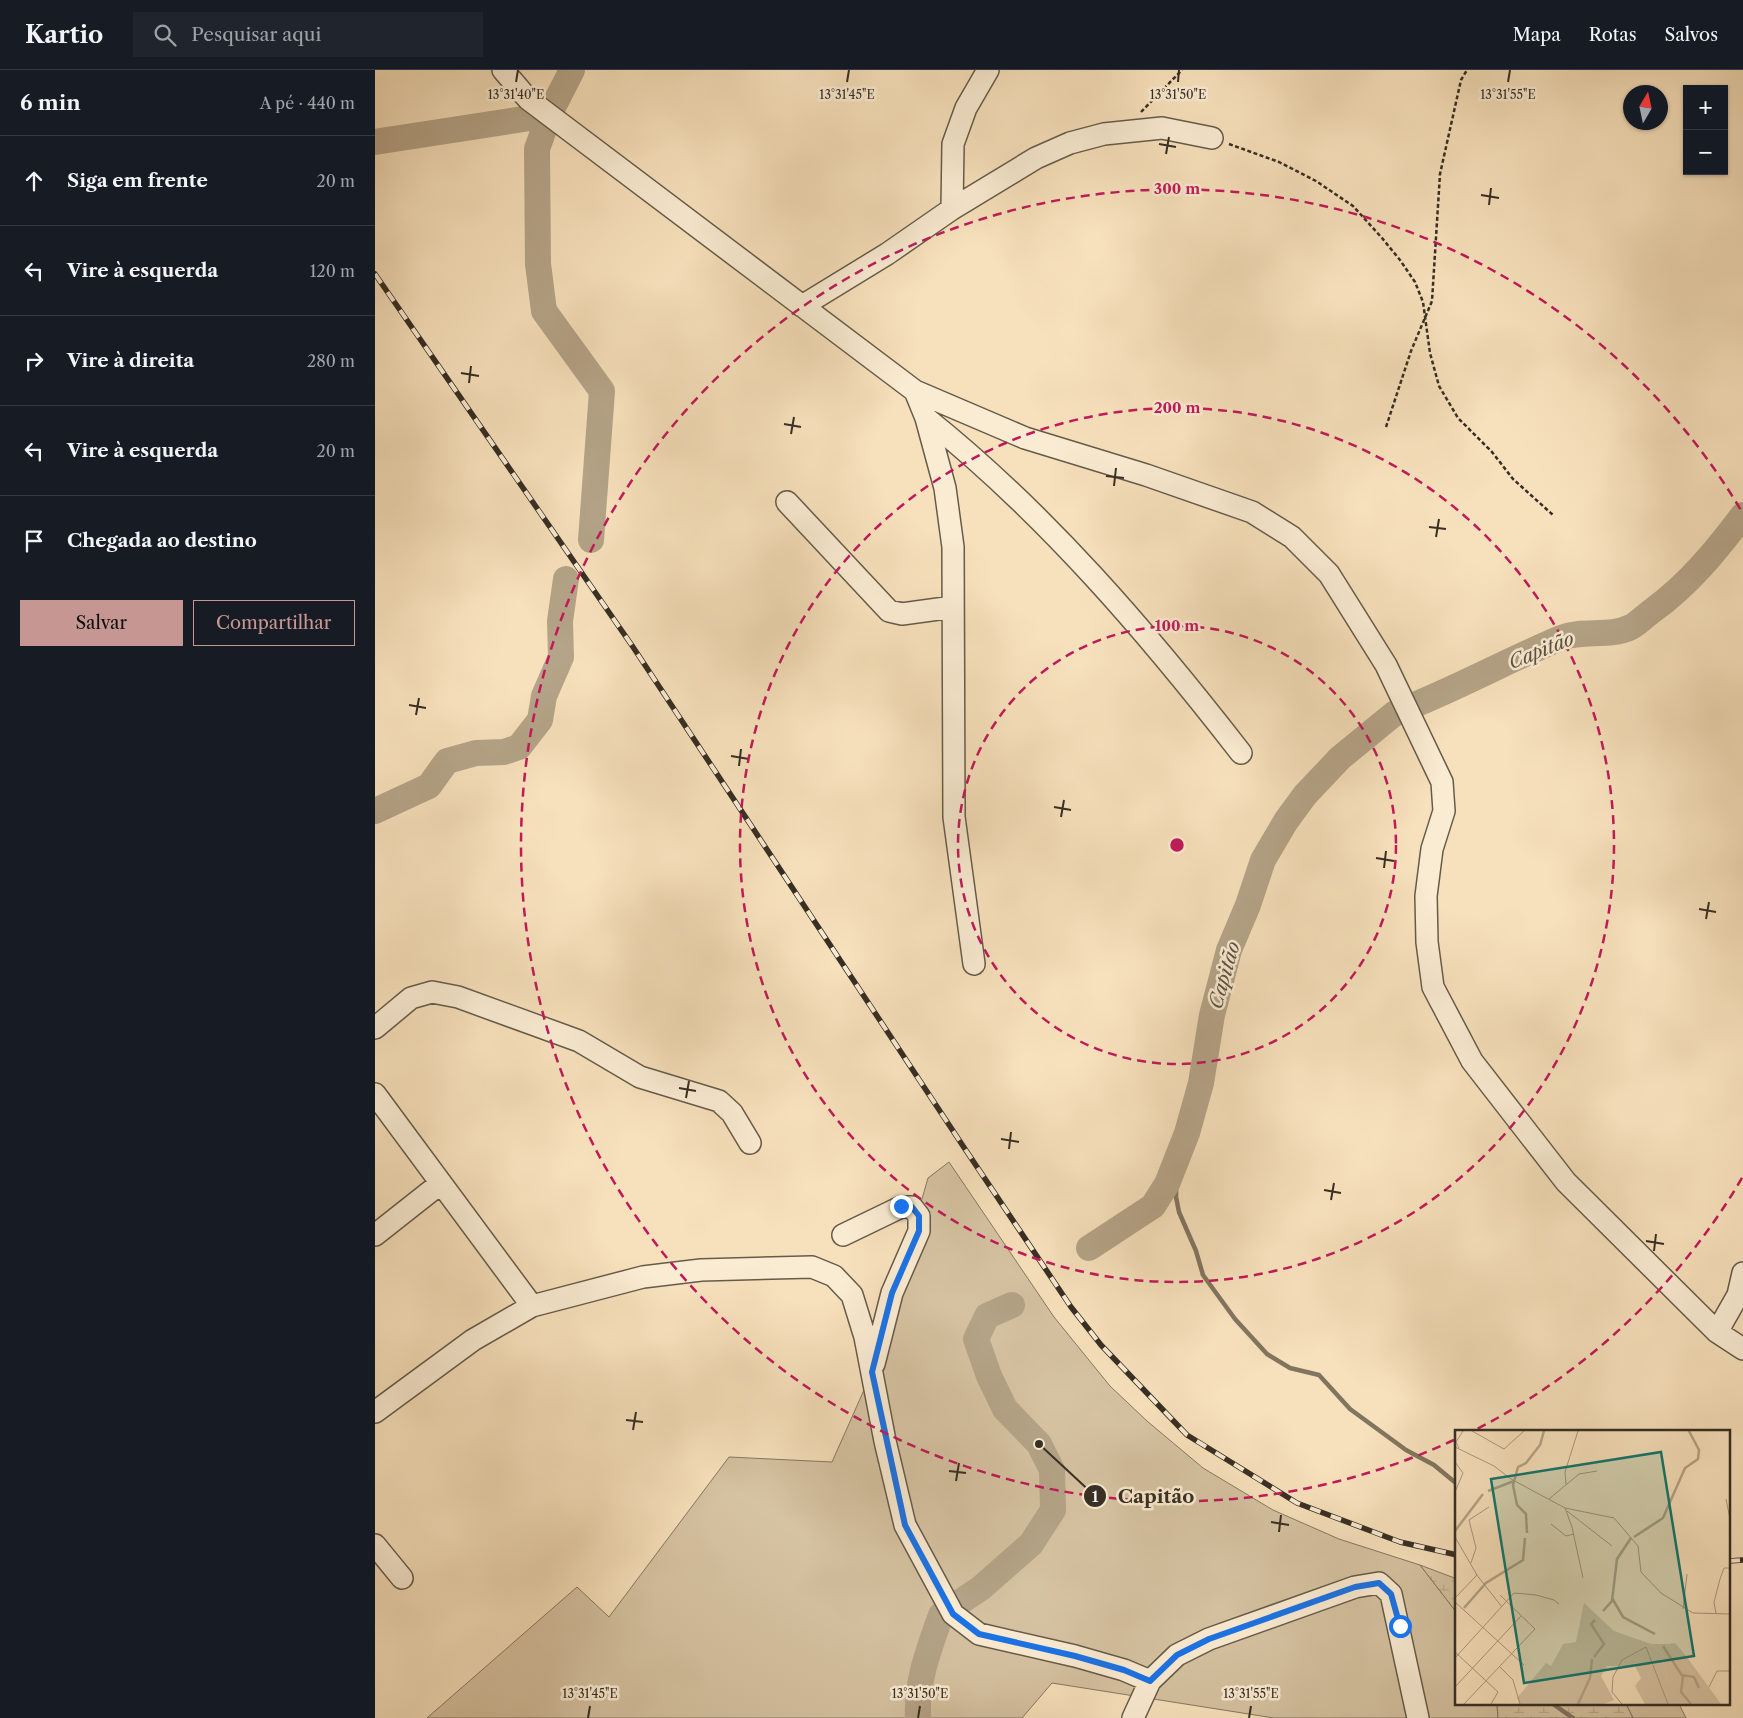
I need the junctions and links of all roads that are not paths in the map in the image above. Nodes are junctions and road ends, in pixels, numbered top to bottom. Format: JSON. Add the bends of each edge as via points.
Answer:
{"nodes":[{"id":1,"x":503,"y":70,"type":"edge"},
{"id":2,"x":988,"y":70,"type":"edge"},
{"id":3,"x":1212,"y":138,"type":"road end"},
{"id":4,"x":952,"y":209,"type":"junction"},
{"id":5,"x":802,"y":306,"type":"junction"},
{"id":6,"x":915,"y":391,"type":"junction"},
{"id":7,"x":926,"y":418,"type":"junction"},
{"id":8,"x":787,"y":502,"type":"dead end"},
{"id":9,"x":953,"y":607,"type":"junction"},
{"id":10,"x":1241,"y":753,"type":"dead end"},
{"id":11,"x":975,"y":964,"type":"dead end"},
{"id":12,"x":375,"y":1028,"type":"edge"},
{"id":13,"x":375,"y":1094,"type":"edge"},
{"id":14,"x":750,"y":1143,"type":"dead end"},
{"id":15,"x":441,"y":1183,"type":"junction"},
{"id":16,"x":375,"y":1235,"type":"edge"},
{"id":17,"x":843,"y":1235,"type":"dead end"},
{"id":18,"x":1743,"y":1273,"type":"edge"},
{"id":19,"x":532,"y":1306,"type":"junction"},
{"id":20,"x":1717,"y":1332,"type":"junction"},
{"id":21,"x":1743,"y":1349,"type":"edge"},
{"id":22,"x":872,"y":1372,"type":"junction"},
{"id":23,"x":375,"y":1412,"type":"edge"},
{"id":24,"x":375,"y":1545,"type":"edge"},
{"id":25,"x":402,"y":1578,"type":"dead end"},
{"id":26,"x":1150,"y":1681,"type":"junction"},
{"id":27,"x":1133,"y":1718,"type":"edge"},
{"id":28,"x":1419,"y":1718,"type":"edge"}],
"edges":[{"from":1,"to":5,"type":"street","via":[[528,99]]},
{"from":2,"to":4,"type":"street","via":[[965,108],[953,144]]},
{"from":3,"to":4,"type":"street","via":[[1162,128],[1121,132],[1070,143],[1045,154]]},
{"from":4,"to":5,"type":"street"},
{"from":5,"to":6,"type":"street"},
{"from":6,"to":7,"type":"street"},
{"from":6,"to":20,"type":"street","via":[[1025,438],[1251,512],[1292,536],[1329,574],[1386,665],[1442,782],[1444,811],[1432,849],[1426,896],[1427,942],[1433,987],[1472,1061],[1566,1182]]},
{"from":7,"to":9,"type":"street","via":[[945,488],[953,547]]},
{"from":7,"to":10,"type":"street","via":[[976,458],[1046,526],[1173,666]]},
{"from":8,"to":9,"type":"street","via":[[889,611],[903,614]]},
{"from":9,"to":11,"type":"street","via":[[954,817]]},
{"from":12,"to":14,"type":"street","via":[[411,998],[432,992],[458,997],[579,1041],[647,1080],[719,1100],[732,1113]]},
{"from":13,"to":15,"type":"street"},
{"from":15,"to":16,"type":"street"},
{"from":15,"to":19,"type":"street"},
{"from":17,"to":22,"type":"street","via":[[901,1206],[912,1207],[919,1216],[919,1231],[892,1293]]},
{"from":18,"to":20,"type":"street","via":[[1738,1295]]},
{"from":19,"to":22,"type":"street","via":[[643,1277],[701,1270],[812,1267],[834,1276],[852,1295]]},
{"from":19,"to":23,"type":"street","via":[[473,1340]]},
{"from":20,"to":21,"type":"street"},
{"from":22,"to":26,"type":"street","via":[[905,1525],[953,1614],[979,1634],[1075,1656]]},
{"from":24,"to":25,"type":"street"},
{"from":26,"to":27,"type":"street"},
{"from":26,"to":28,"type":"street","via":[[1177,1655],[1209,1639],[1355,1587],[1379,1583],[1391,1594]]}]}
